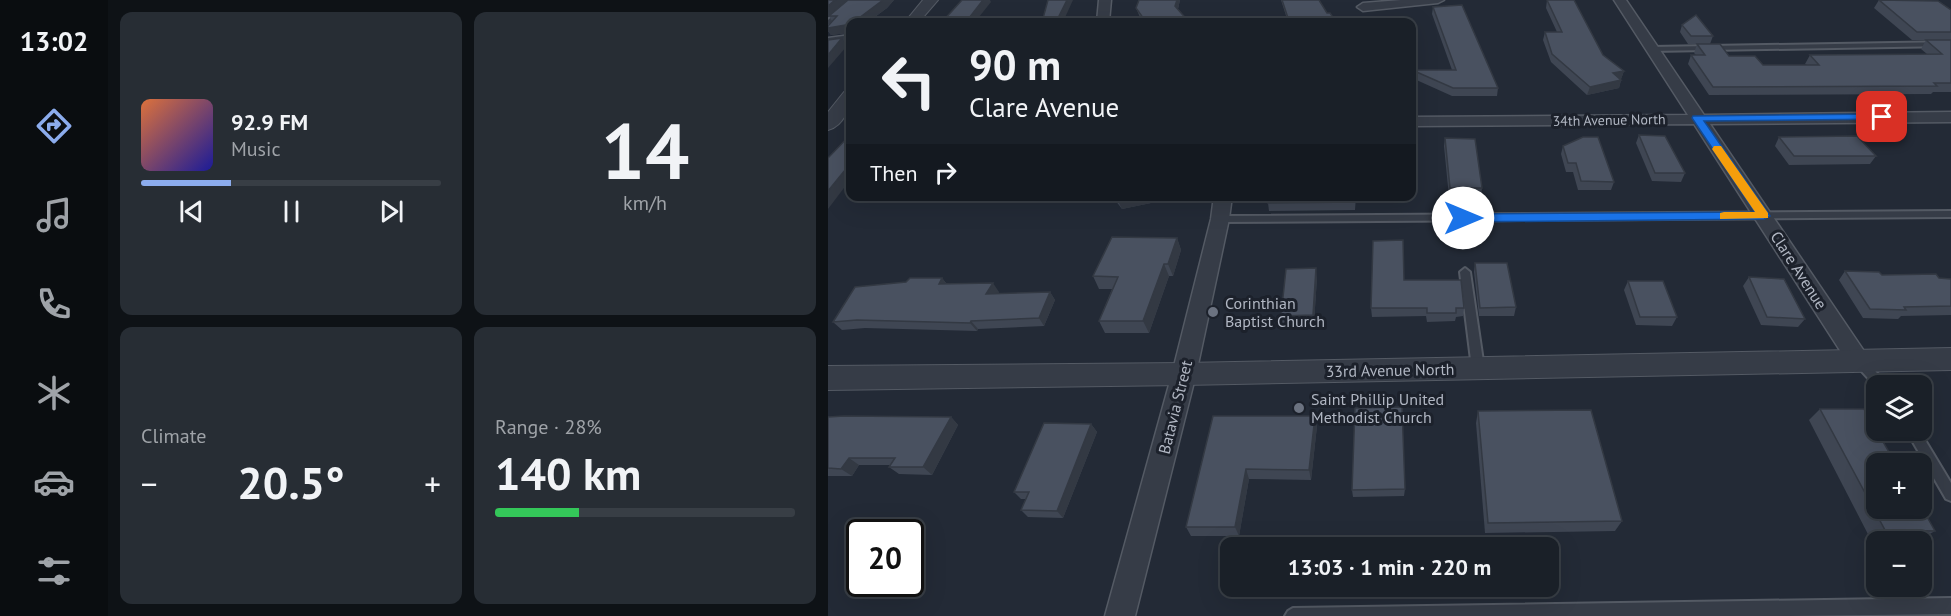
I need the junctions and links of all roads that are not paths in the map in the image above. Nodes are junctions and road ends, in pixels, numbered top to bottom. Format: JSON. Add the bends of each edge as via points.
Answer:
{"nodes":[{"id":1,"x":854,"y":0,"type":"edge"},
{"id":2,"x":931,"y":0,"type":"edge"},
{"id":3,"x":1104,"y":0,"type":"edge"},
{"id":4,"x":1438,"y":0,"type":"edge"},
{"id":5,"x":1620,"y":0,"type":"edge"},
{"id":6,"x":1360,"y":4,"type":"edge"},
{"id":7,"x":915,"y":18,"type":"edge"},
{"id":8,"x":1103,"y":18,"type":"edge"},
{"id":9,"x":1366,"y":18,"type":"edge"},
{"id":10,"x":828,"y":24,"type":"edge"},
{"id":11,"x":846,"y":40,"type":"edge"},
{"id":12,"x":828,"y":42,"type":"edge"},
{"id":13,"x":1951,"y":44,"type":"edge"},
{"id":14,"x":1652,"y":49,"type":"junction"},
{"id":15,"x":846,"y":101,"type":"edge"},
{"id":16,"x":1951,"y":117,"type":"edge"},
{"id":17,"x":1697,"y":118,"type":"junction"},
{"id":18,"x":1416,"y":122,"type":"edge"},
{"id":19,"x":828,"y":124,"type":"edge"},
{"id":20,"x":1222,"y":201,"type":"edge"},
{"id":21,"x":1951,"y":214,"type":"edge"},
{"id":22,"x":1764,"y":216,"type":"junction"},
{"id":23,"x":1220,"y":219,"type":"junction"},
{"id":24,"x":1465,"y":272,"type":"dead end"},
{"id":25,"x":1951,"y":359,"type":"edge"},
{"id":26,"x":1858,"y":360,"type":"junction"},
{"id":27,"x":1478,"y":368,"type":"junction"},
{"id":28,"x":1184,"y":374,"type":"junction"},
{"id":29,"x":1872,"y":375,"type":"edge"},
{"id":30,"x":828,"y":378,"type":"edge"},
{"id":31,"x":1919,"y":441,"type":"edge"},
{"id":32,"x":1951,"y":495,"type":"edge"},
{"id":33,"x":1951,"y":606,"type":"edge"},
{"id":34,"x":1120,"y":616,"type":"edge"},
{"id":35,"x":1293,"y":616,"type":"edge"}],
"edges":[{"from":1,"to":10,"type":"lane"},
{"from":2,"to":7,"type":"street"},
{"from":3,"to":8,"type":"street"},
{"from":4,"to":6,"type":"street"},
{"from":5,"to":14,"type":"street","name":"Clare Avenue"},
{"from":6,"to":9,"type":"street"},
{"from":11,"to":12,"type":"street"},
{"from":13,"to":14,"type":"lane"},
{"from":14,"to":17,"type":"street","name":"Clare Avenue"},
{"from":15,"to":19,"type":"street"},
{"from":16,"to":17,"type":"street","name":"34th Avenue North"},
{"from":17,"to":18,"type":"street","name":"34th Avenue North"},
{"from":17,"to":22,"type":"street","name":"Clare Avenue"},
{"from":20,"to":23,"type":"street","name":"Batavia Street"},
{"from":21,"to":22,"type":"lane"},
{"from":22,"to":23,"type":"lane"},
{"from":22,"to":26,"type":"street","name":"Clare Avenue"},
{"from":23,"to":28,"type":"street","name":"Batavia Street"},
{"from":24,"to":27,"type":"lane"},
{"from":25,"to":26,"type":"street","name":"33rd Avenue North"},
{"from":26,"to":27,"type":"street","name":"33rd Avenue North"},
{"from":26,"to":29,"type":"lane"},
{"from":27,"to":28,"type":"street","name":"33rd Avenue North"},
{"from":28,"to":30,"type":"street","name":"33rd Avenue North"},
{"from":28,"to":34,"type":"street","name":"Batavia Street"},
{"from":31,"to":32,"type":"lane"},
{"from":33,"to":35,"type":"lane"}]}
